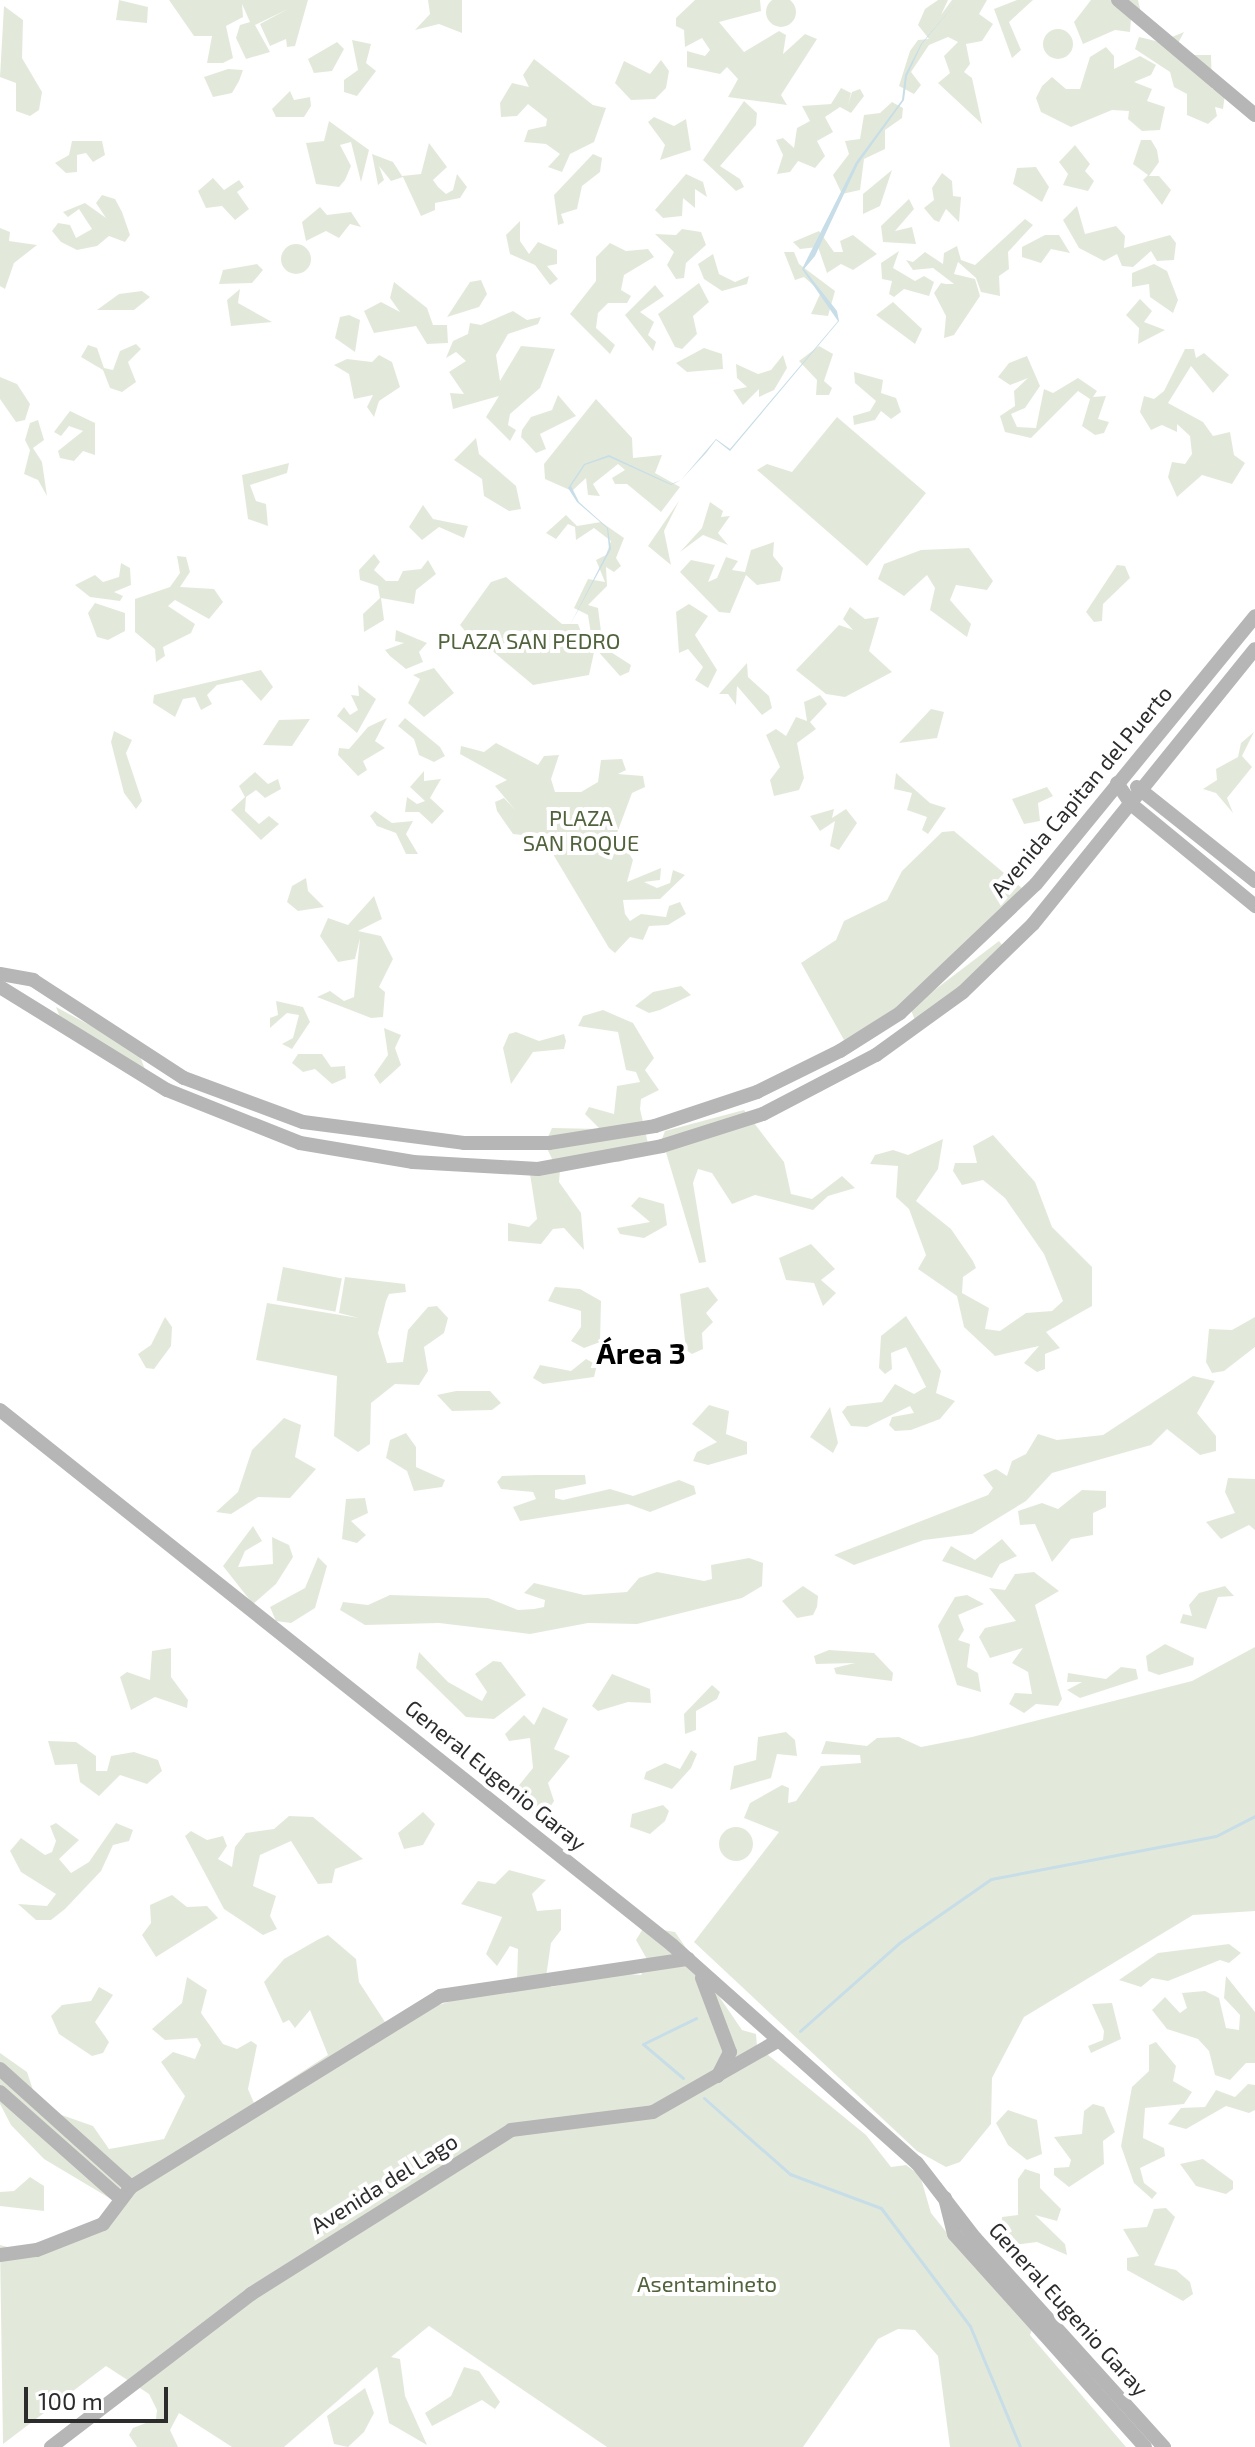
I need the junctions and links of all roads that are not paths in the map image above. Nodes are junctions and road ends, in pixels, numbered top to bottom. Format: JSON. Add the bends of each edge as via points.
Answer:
{"nodes":[{"id":1,"x":1118,"y":0,"type":"edge"},
{"id":2,"x":1255,"y":115,"type":"edge"},
{"id":3,"x":1255,"y":616,"type":"edge"},
{"id":4,"x":1255,"y":649,"type":"edge"},
{"id":5,"x":1117,"y":783,"type":"junction"},
{"id":6,"x":1144,"y":788,"type":"junction"},
{"id":7,"x":1131,"y":804,"type":"junction"},
{"id":8,"x":1255,"y":881,"type":"edge"},
{"id":9,"x":1255,"y":906,"type":"edge"},
{"id":10,"x":0,"y":974,"type":"edge"},
{"id":11,"x":0,"y":987,"type":"edge"},
{"id":12,"x":0,"y":1410,"type":"edge"},
{"id":13,"x":690,"y":1961,"type":"junction"},
{"id":14,"x":779,"y":2040,"type":"junction"},
{"id":15,"x":0,"y":2069,"type":"edge"},
{"id":16,"x":715,"y":2080,"type":"junction"},
{"id":17,"x":0,"y":2092,"type":"edge"},
{"id":18,"x":131,"y":2187,"type":"junction"},
{"id":19,"x":945,"y":2198,"type":"junction"},
{"id":20,"x":121,"y":2199,"type":"junction"},
{"id":21,"x":0,"y":2255,"type":"edge"},
{"id":22,"x":51,"y":2447,"type":"edge"},
{"id":23,"x":1145,"y":2447,"type":"edge"},
{"id":24,"x":1164,"y":2447,"type":"edge"}],
"edges":[{"from":1,"to":2,"type":"street"},
{"from":3,"to":5,"type":"street","name":"Avenida Capitan del Puerto"},
{"from":4,"to":6,"type":"street","name":"Avenida Capitan del Puerto"},
{"from":5,"to":6,"type":"street"},
{"from":5,"to":7,"type":"street"},
{"from":5,"to":10,"type":"street","name":"Avenida Capitan del Puerto","via":[[1036,884],[900,1013],[757,1092],[655,1126],[549,1143],[464,1143],[303,1122],[184,1078],[33,980]]},
{"from":6,"to":7,"type":"street","name":"Avenida Capitan del Puerto"},
{"from":6,"to":8,"type":"street"},
{"from":7,"to":9,"type":"street"},
{"from":7,"to":11,"type":"street","name":"Avenida Capitan del Puerto","via":[[1015,944],[876,1055],[763,1114],[662,1146],[553,1168],[354,1155],[268,1133],[152,1082]]},
{"from":12,"to":13,"type":"street","name":"General Eugenio Garay"},
{"from":13,"to":14,"type":"street","name":"General Eugenio Garay"},
{"from":13,"to":16,"type":"street","via":[[718,2010],[730,2052]]},
{"from":13,"to":18,"type":"street","via":[[440,1996]]},
{"from":14,"to":16,"type":"street","name":"Avenida del Lago"},
{"from":14,"to":19,"type":"street","name":"General Eugenio Garay","via":[[917,2163]]},
{"from":15,"to":18,"type":"street"},
{"from":16,"to":22,"type":"street","name":"Avenida del Lago","via":[[653,2112],[511,2130],[251,2294]]},
{"from":17,"to":20,"type":"street"},
{"from":18,"to":20,"type":"street"},
{"from":19,"to":23,"type":"street","name":"General Eugenio Garay","via":[[954,2234]]},
{"from":19,"to":24,"type":"street","name":"General Eugenio Garay"},
{"from":20,"to":21,"type":"street","via":[[103,2224],[86,2234],[20,2255]]}]}
